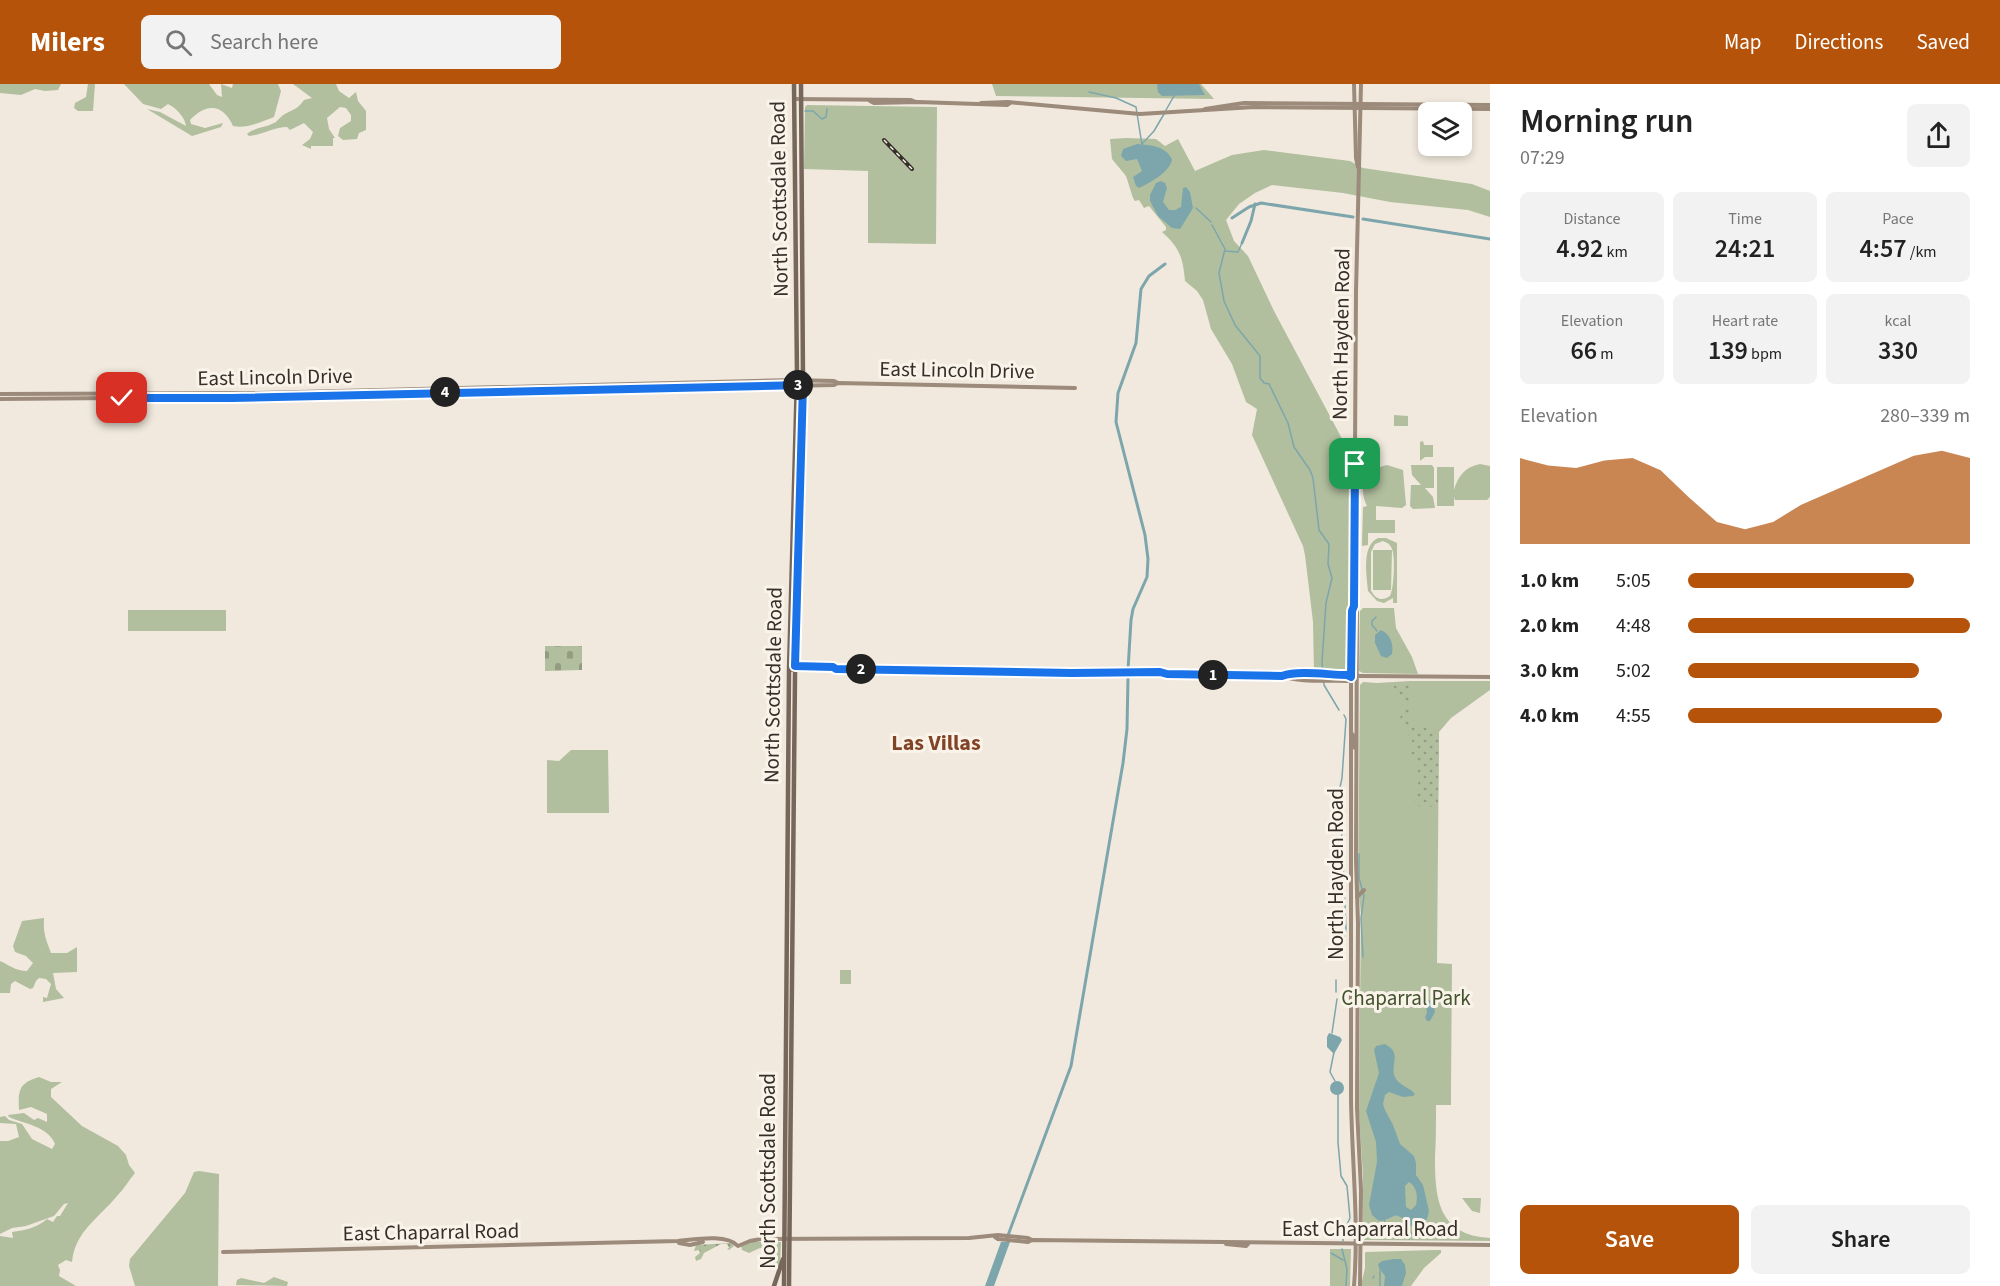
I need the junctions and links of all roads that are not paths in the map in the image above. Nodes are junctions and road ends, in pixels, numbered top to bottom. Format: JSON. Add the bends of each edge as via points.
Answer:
{"nodes":[{"id":1,"x":794,"y":84,"type":"edge"},
{"id":2,"x":801,"y":84,"type":"edge"},
{"id":3,"x":1354,"y":84,"type":"edge"},
{"id":4,"x":1361,"y":84,"type":"edge"},
{"id":5,"x":794,"y":99,"type":"junction"},
{"id":6,"x":801,"y":99,"type":"junction"},
{"id":7,"x":1354,"y":106,"type":"junction"},
{"id":8,"x":1361,"y":106,"type":"junction"},
{"id":9,"x":1490,"y":107,"type":"edge"},
{"id":10,"x":795,"y":163,"type":"junction"},
{"id":11,"x":1358,"y":170,"type":"junction"},
{"id":12,"x":801,"y":191,"type":"junction"},
{"id":13,"x":795,"y":215,"type":"junction"},
{"id":14,"x":796,"y":258,"type":"junction"},
{"id":15,"x":802,"y":284,"type":"junction"},
{"id":16,"x":796,"y":300,"type":"junction"},
{"id":17,"x":800,"y":324,"type":"junction"},
{"id":18,"x":797,"y":382,"type":"junction"},
{"id":19,"x":803,"y":382,"type":"junction"},
{"id":20,"x":1075,"y":388,"type":"dead end"},
{"id":21,"x":0,"y":397,"type":"edge"},
{"id":22,"x":1354,"y":606,"type":"junction"},
{"id":23,"x":789,"y":668,"type":"junction"},
{"id":24,"x":795,"y":668,"type":"junction"},
{"id":25,"x":1351,"y":677,"type":"junction"},
{"id":26,"x":1357,"y":677,"type":"junction"},
{"id":27,"x":1490,"y":677,"type":"edge"},
{"id":28,"x":1351,"y":732,"type":"junction"},
{"id":29,"x":1356,"y":748,"type":"junction"},
{"id":30,"x":1364,"y":890,"type":"dead end"},
{"id":31,"x":1357,"y":898,"type":"junction"},
{"id":32,"x":785,"y":1010,"type":"junction"},
{"id":33,"x":792,"y":1010,"type":"junction"},
{"id":34,"x":785,"y":1027,"type":"junction"},
{"id":35,"x":792,"y":1028,"type":"junction"},
{"id":36,"x":787,"y":1239,"type":"junction"},
{"id":37,"x":1356,"y":1245,"type":"junction"},
{"id":38,"x":1362,"y":1245,"type":"junction"},
{"id":39,"x":1490,"y":1245,"type":"edge"},
{"id":40,"x":223,"y":1252,"type":"dead end"},
{"id":41,"x":784,"y":1257,"type":"junction"},
{"id":42,"x":774,"y":1286,"type":"edge"},
{"id":43,"x":784,"y":1286,"type":"edge"},
{"id":44,"x":789,"y":1286,"type":"edge"},
{"id":45,"x":1354,"y":1286,"type":"edge"},
{"id":46,"x":1360,"y":1286,"type":"edge"}],
"edges":[{"from":1,"to":5,"type":"main road","name":"North Scottsdale Road"},
{"from":2,"to":6,"type":"main road","name":"North Scottsdale Road"},
{"from":3,"to":7,"type":"main road","name":"North Hayden Road"},
{"from":4,"to":8,"type":"main road","name":"North Hayden Road"},
{"from":5,"to":6,"type":"main road"},
{"from":5,"to":10,"type":"main road","name":"North Scottsdale Road"},
{"from":6,"to":7,"type":"main road","via":[[1010,103],[1140,114],[1244,103]]},
{"from":6,"to":12,"type":"main road","name":"North Scottsdale Road"},
{"from":7,"to":8,"type":"main road"},
{"from":7,"to":11,"type":"main road","name":"North Hayden Road"},
{"from":8,"to":9,"type":"main road"},
{"from":8,"to":11,"type":"main road","name":"North Hayden Road"},
{"from":10,"to":12,"type":"main road"},
{"from":10,"to":13,"type":"main road","name":"North Scottsdale Road"},
{"from":11,"to":22,"type":"main road","name":"North Hayden Road"},
{"from":12,"to":13,"type":"main road"},
{"from":12,"to":15,"type":"main road","name":"North Scottsdale Road"},
{"from":13,"to":14,"type":"main road","name":"North Scottsdale Road"},
{"from":14,"to":15,"type":"main road"},
{"from":14,"to":16,"type":"main road","name":"North Scottsdale Road"},
{"from":15,"to":16,"type":"main road"},
{"from":15,"to":17,"type":"main road","name":"North Scottsdale Road"},
{"from":16,"to":17,"type":"main road","name":"North Scottsdale Road"},
{"from":17,"to":18,"type":"main road","name":"North Scottsdale Road"},
{"from":17,"to":19,"type":"main road","name":"North Scottsdale Road"},
{"from":18,"to":19,"type":"main road","name":"East Lincoln Drive"},
{"from":18,"to":21,"type":"main road","name":"East Lincoln Drive","via":[[269,395]]},
{"from":18,"to":23,"type":"main road","name":"North Scottsdale Road"},
{"from":19,"to":20,"type":"main road","name":"East Lincoln Drive"},
{"from":19,"to":24,"type":"main road","name":"North Scottsdale Road"},
{"from":22,"to":25,"type":"main road","name":"North Hayden Road"},
{"from":22,"to":26,"type":"main road","name":"North Hayden Road"},
{"from":23,"to":24,"type":"main road"},
{"from":23,"to":32,"type":"main road","name":"North Scottsdale Road"},
{"from":24,"to":25,"type":"main road","via":[[1160,672],[1348,681]]},
{"from":24,"to":33,"type":"main road","name":"North Scottsdale Road"},
{"from":25,"to":26,"type":"main road"},
{"from":25,"to":28,"type":"main road","name":"North Hayden Road"},
{"from":26,"to":27,"type":"main road"},
{"from":26,"to":29,"type":"main road","name":"North Hayden Road"},
{"from":28,"to":29,"type":"main road"},
{"from":28,"to":37,"type":"main road","name":"North Hayden Road","via":[[1351,1099]]},
{"from":29,"to":31,"type":"main road","name":"North Hayden Road"},
{"from":30,"to":31,"type":"main road"},
{"from":31,"to":38,"type":"main road","name":"North Hayden Road"},
{"from":32,"to":33,"type":"main road"},
{"from":32,"to":34,"type":"main road","name":"North Scottsdale Road"},
{"from":33,"to":35,"type":"main road","name":"North Scottsdale Road"},
{"from":34,"to":35,"type":"main road"},
{"from":34,"to":36,"type":"main road","name":"North Scottsdale Road"},
{"from":35,"to":36,"type":"main road","name":"North Scottsdale Road"},
{"from":36,"to":37,"type":"main road","name":"East Chaparral Road","via":[[1001,1237]]},
{"from":36,"to":40,"type":"main road","name":"East Chaparral Road","via":[[750,1240],[738,1246],[726,1239],[693,1242],[689,1238],[686,1242]]},
{"from":36,"to":41,"type":"main road","name":"North Scottsdale Road"},
{"from":36,"to":44,"type":"main road","name":"North Scottsdale Road"},
{"from":37,"to":38,"type":"main road","name":"East Chaparral Road"},
{"from":37,"to":45,"type":"main road","name":"North Hayden Road"},
{"from":38,"to":39,"type":"main road","name":"East Chaparral Road"},
{"from":38,"to":46,"type":"main road","name":"North Hayden Road"},
{"from":41,"to":42,"type":"main road"},
{"from":41,"to":43,"type":"main road","name":"North Scottsdale Road"}]}
